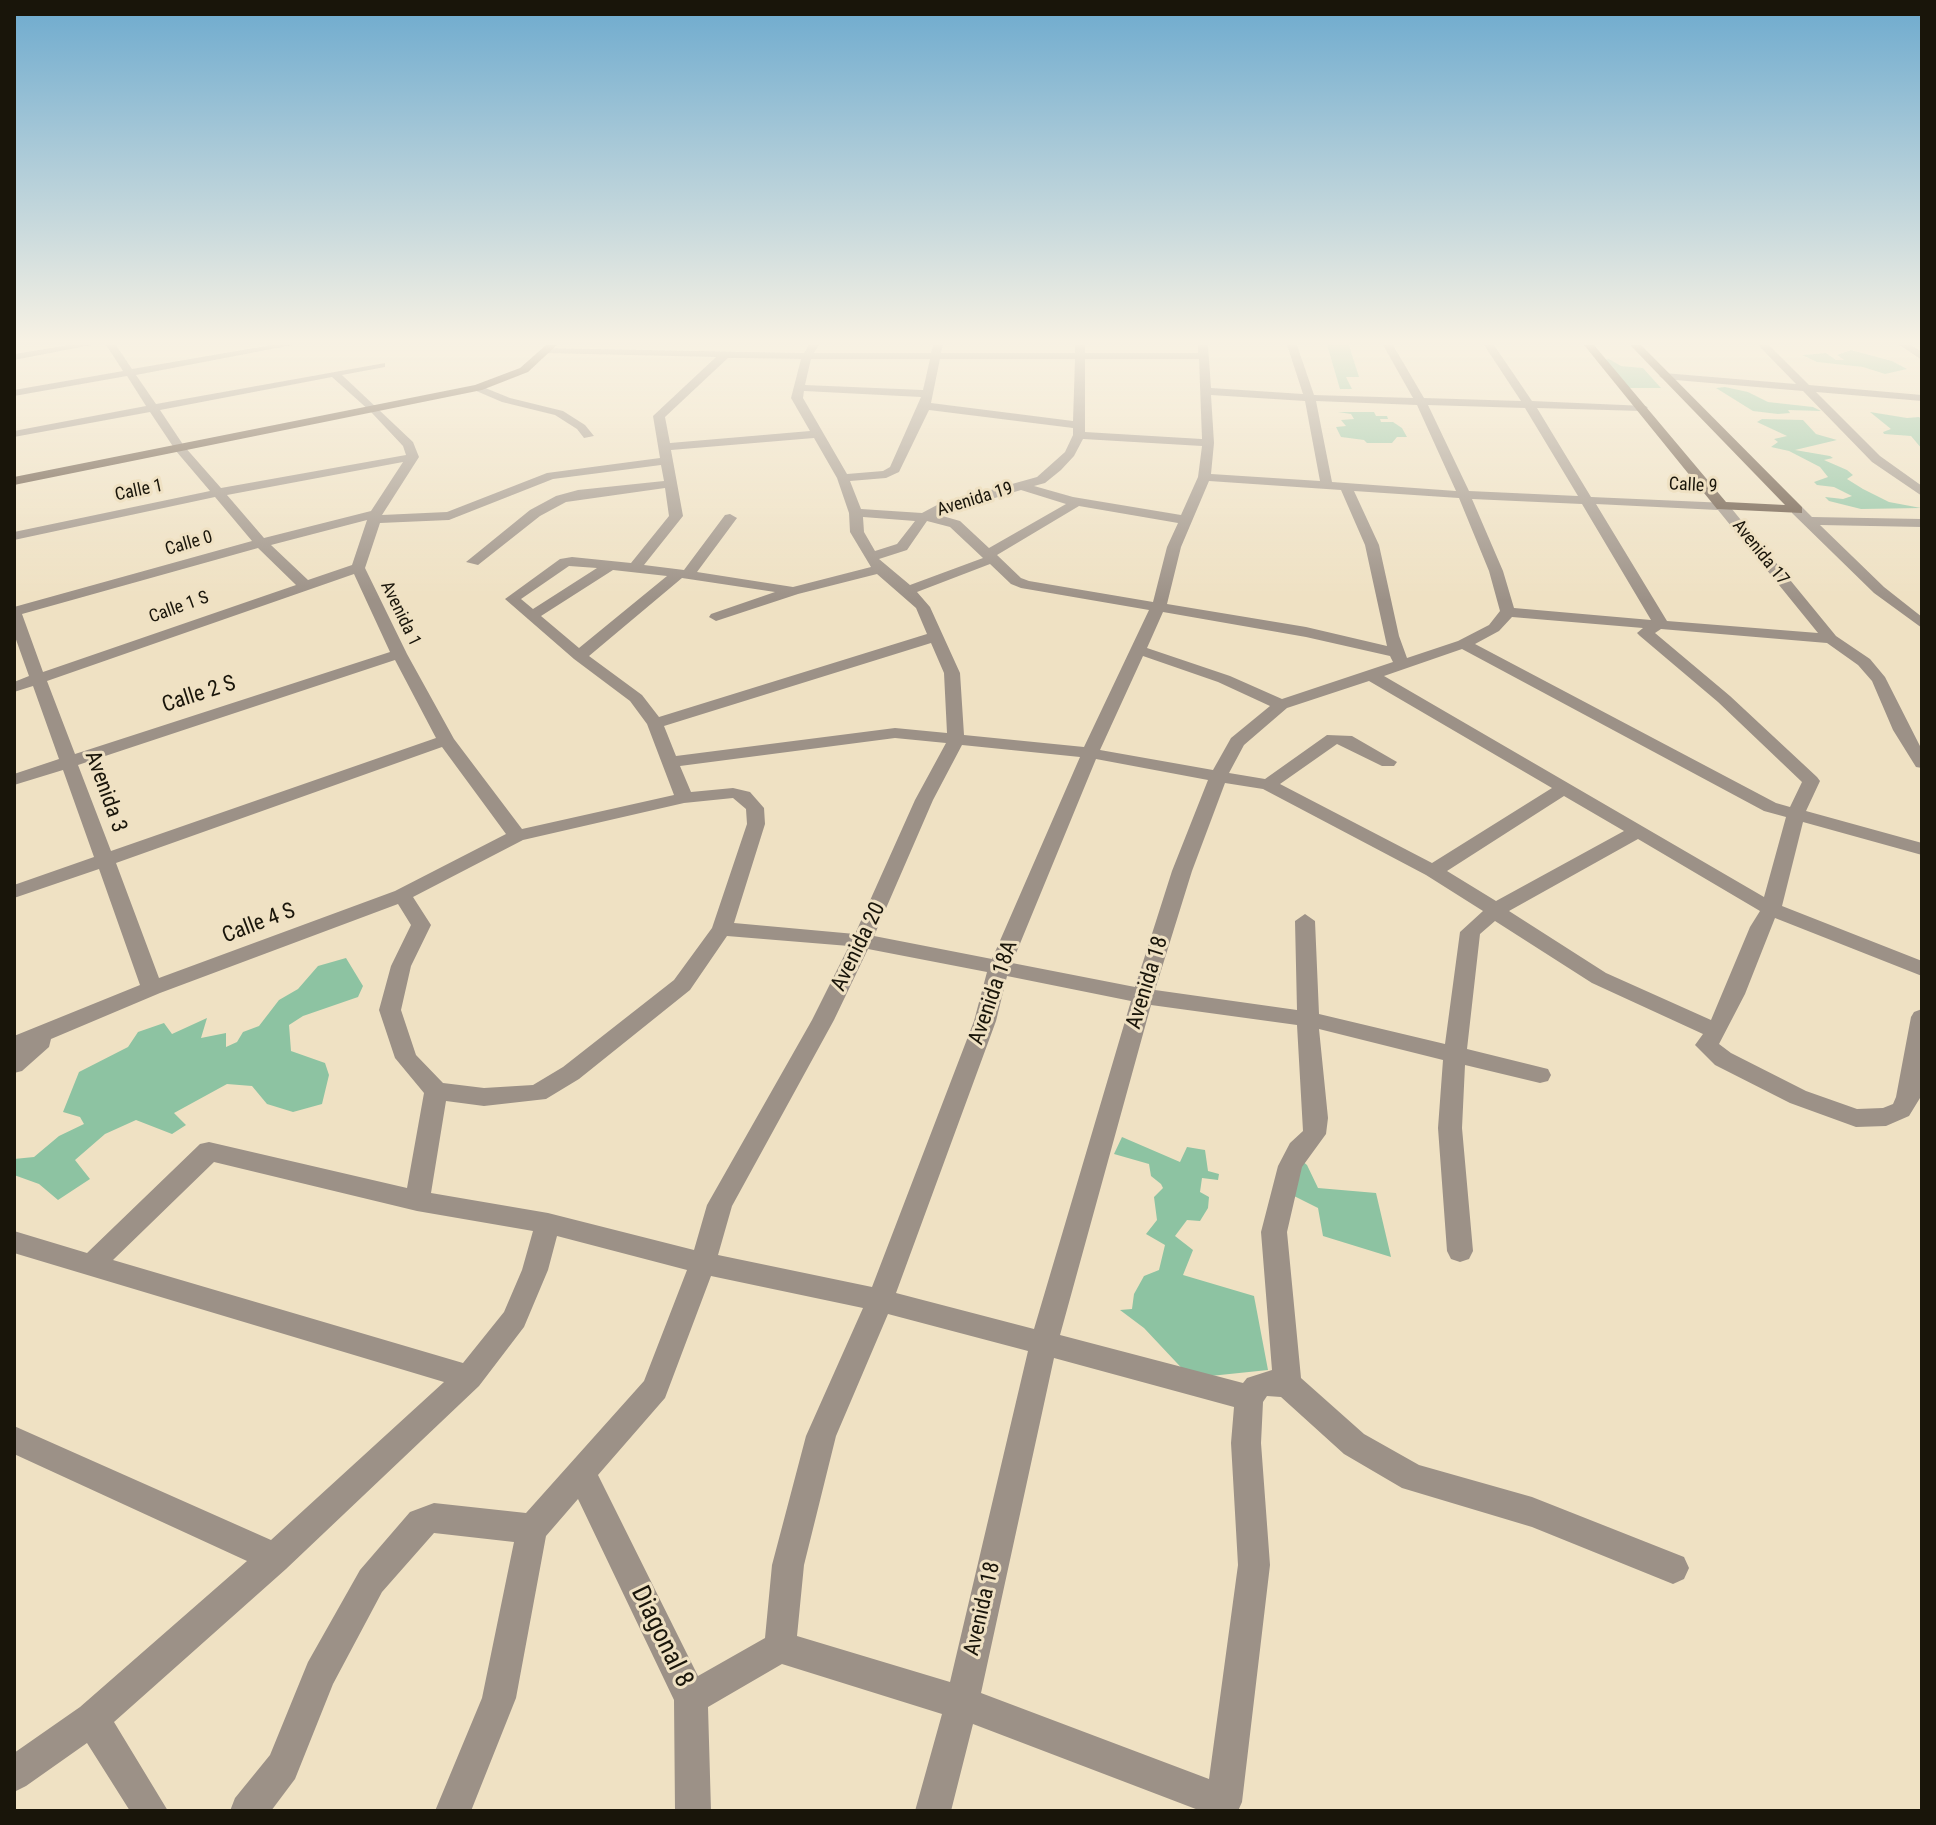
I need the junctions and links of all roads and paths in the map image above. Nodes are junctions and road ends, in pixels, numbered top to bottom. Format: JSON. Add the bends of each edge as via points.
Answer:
{"nodes":[{"id":1,"x":35,"y":430,"type":"edge"},
{"id":2,"x":167,"y":430,"type":"edge"},
{"id":3,"x":272,"y":430,"type":"edge"},
{"id":4,"x":395,"y":430,"type":"edge"},
{"id":5,"x":583,"y":430,"type":"edge"},
{"id":6,"x":662,"y":430,"type":"edge"},
{"id":7,"x":814,"y":430,"type":"edge"},
{"id":8,"x":913,"y":430,"type":"edge"},
{"id":9,"x":1079,"y":430,"type":"edge"},
{"id":10,"x":1081,"y":430,"type":"edge"},
{"id":11,"x":1207,"y":430,"type":"edge"},
{"id":12,"x":1316,"y":430,"type":"edge"},
{"id":13,"x":1434,"y":430,"type":"edge"},
{"id":14,"x":1544,"y":430,"type":"edge"},
{"id":15,"x":1660,"y":430,"type":"edge"},
{"id":16,"x":1718,"y":430,"type":"edge"},
{"id":17,"x":1848,"y":430,"type":"edge"},
{"id":18,"x":14,"y":434,"type":"edge"},
{"id":19,"x":816,"y":434,"type":"junction"},
{"id":20,"x":588,"y":436,"type":"dead end"},
{"id":21,"x":1208,"y":443,"type":"junction"},
{"id":22,"x":666,"y":447,"type":"junction"},
{"id":23,"x":180,"y":448,"type":"junction"},
{"id":24,"x":413,"y":457,"type":"junction"},
{"id":25,"x":668,"y":461,"type":"junction"},
{"id":26,"x":1204,"y":477,"type":"junction"},
{"id":27,"x":843,"y":478,"type":"junction"},
{"id":28,"x":14,"y":481,"type":"edge"},
{"id":29,"x":672,"y":484,"type":"junction"},
{"id":30,"x":1022,"y":486,"type":"junction"},
{"id":31,"x":1327,"y":486,"type":"junction"},
{"id":32,"x":1346,"y":487,"type":"junction"},
{"id":33,"x":1922,"y":492,"type":"edge"},
{"id":34,"x":217,"y":493,"type":"junction"},
{"id":35,"x":1464,"y":495,"type":"junction"},
{"id":36,"x":1586,"y":499,"type":"junction"},
{"id":37,"x":1071,"y":501,"type":"junction"},
{"id":38,"x":1722,"y":506,"type":"junction"},
{"id":39,"x":1797,"y":510,"type":"junction"},
{"id":40,"x":856,"y":513,"type":"junction"},
{"id":41,"x":375,"y":517,"type":"junction"},
{"id":42,"x":924,"y":517,"type":"junction"},
{"id":43,"x":730,"y":518,"type":"dead end"},
{"id":44,"x":1186,"y":520,"type":"junction"},
{"id":45,"x":1812,"y":521,"type":"junction"},
{"id":46,"x":1922,"y":523,"type":"edge"},
{"id":47,"x":14,"y":536,"type":"edge"},
{"id":48,"x":261,"y":543,"type":"junction"},
{"id":49,"x":991,"y":556,"type":"junction"},
{"id":50,"x":473,"y":562,"type":"dead end"},
{"id":51,"x":876,"y":563,"type":"junction"},
{"id":52,"x":611,"y":565,"type":"junction"},
{"id":53,"x":635,"y":567,"type":"junction"},
{"id":54,"x":358,"y":568,"type":"junction"},
{"id":55,"x":684,"y":573,"type":"junction"},
{"id":56,"x":304,"y":584,"type":"junction"},
{"id":57,"x":793,"y":591,"type":"junction"},
{"id":58,"x":908,"y":591,"type":"junction"},
{"id":59,"x":1159,"y":605,"type":"junction"},
{"id":60,"x":1508,"y":612,"type":"junction"},
{"id":61,"x":14,"y":613,"type":"edge"},
{"id":62,"x":532,"y":616,"type":"junction"},
{"id":63,"x":716,"y":617,"type":"dead end"},
{"id":64,"x":1661,"y":623,"type":"junction"},
{"id":65,"x":1922,"y":624,"type":"edge"},
{"id":66,"x":935,"y":637,"type":"junction"},
{"id":67,"x":1831,"y":639,"type":"junction"},
{"id":68,"x":1463,"y":644,"type":"junction"},
{"id":69,"x":1136,"y":649,"type":"junction"},
{"id":70,"x":399,"y":654,"type":"junction"},
{"id":71,"x":579,"y":656,"type":"junction"},
{"id":72,"x":1399,"y":659,"type":"junction"},
{"id":73,"x":1373,"y":676,"type":"junction"},
{"id":74,"x":38,"y":679,"type":"junction"},
{"id":75,"x":14,"y":687,"type":"edge"},
{"id":76,"x":1281,"y":705,"type":"junction"},
{"id":77,"x":655,"y":724,"type":"junction"},
{"id":78,"x":446,"y":740,"type":"junction"},
{"id":79,"x":956,"y":741,"type":"junction"},
{"id":80,"x":1090,"y":753,"type":"junction"},
{"id":81,"x":68,"y":760,"type":"junction"},
{"id":82,"x":670,"y":762,"type":"junction"},
{"id":83,"x":1388,"y":762,"type":"dead end"},
{"id":84,"x":1922,"y":763,"type":"edge"},
{"id":85,"x":1219,"y":775,"type":"junction"},
{"id":86,"x":14,"y":780,"type":"edge"},
{"id":87,"x":1268,"y":785,"type":"junction"},
{"id":88,"x":1564,"y":788,"type":"junction"},
{"id":89,"x":684,"y":798,"type":"junction"},
{"id":90,"x":1796,"y":814,"type":"junction"},
{"id":91,"x":1640,"y":830,"type":"junction"},
{"id":92,"x":517,"y":836,"type":"junction"},
{"id":93,"x":1922,"y":849,"type":"edge"},
{"id":94,"x":105,"y":859,"type":"junction"},
{"id":95,"x":1433,"y":871,"type":"junction"},
{"id":96,"x":14,"y":892,"type":"edge"},
{"id":97,"x":402,"y":895,"type":"junction"},
{"id":98,"x":1771,"y":909,"type":"junction"},
{"id":99,"x":1496,"y":910,"type":"junction"},
{"id":100,"x":1305,"y":921,"type":"dead end"},
{"id":101,"x":722,"y":929,"type":"junction"},
{"id":102,"x":864,"y":941,"type":"junction"},
{"id":103,"x":999,"y":968,"type":"junction"},
{"id":104,"x":1922,"y":969,"type":"edge"},
{"id":105,"x":152,"y":988,"type":"junction"},
{"id":106,"x":1143,"y":996,"type":"junction"},
{"id":107,"x":1922,"y":1017,"type":"edge"},
{"id":108,"x":1309,"y":1019,"type":"junction"},
{"id":109,"x":54,"y":1028,"type":"junction"},
{"id":110,"x":1717,"y":1031,"type":"junction"},
{"id":111,"x":14,"y":1045,"type":"edge"},
{"id":112,"x":1455,"y":1052,"type":"junction"},
{"id":113,"x":14,"y":1065,"type":"edge"},
{"id":114,"x":1540,"y":1075,"type":"dead end"},
{"id":115,"x":436,"y":1091,"type":"junction"},
{"id":116,"x":417,"y":1201,"type":"junction"},
{"id":117,"x":548,"y":1223,"type":"junction"},
{"id":118,"x":14,"y":1242,"type":"edge"},
{"id":119,"x":1460,"y":1251,"type":"dead end"},
{"id":120,"x":703,"y":1263,"type":"junction"},
{"id":121,"x":90,"y":1266,"type":"junction"},
{"id":122,"x":880,"y":1300,"type":"junction"},
{"id":123,"x":1044,"y":1342,"type":"junction"},
{"id":124,"x":469,"y":1377,"type":"junction"},
{"id":125,"x":1287,"y":1384,"type":"junction"},
{"id":126,"x":1249,"y":1398,"type":"junction"},
{"id":127,"x":14,"y":1440,"type":"edge"},
{"id":128,"x":582,"y":1474,"type":"junction"},
{"id":129,"x":532,"y":1529,"type":"junction"},
{"id":130,"x":275,"y":1558,"type":"junction"},
{"id":131,"x":1673,"y":1568,"type":"dead end"},
{"id":132,"x":780,"y":1647,"type":"junction"},
{"id":133,"x":691,"y":1698,"type":"junction"},
{"id":134,"x":962,"y":1703,"type":"junction"},
{"id":135,"x":92,"y":1719,"type":"junction"},
{"id":136,"x":14,"y":1774,"type":"edge"},
{"id":137,"x":150,"y":1811,"type":"edge"},
{"id":138,"x":248,"y":1811,"type":"edge"},
{"id":139,"x":453,"y":1811,"type":"edge"},
{"id":140,"x":693,"y":1811,"type":"edge"},
{"id":141,"x":933,"y":1811,"type":"edge"}],
"edges":[{"from":1,"to":18,"type":"street"},
{"from":2,"to":23,"type":"street"},
{"from":3,"to":23,"type":"main road"},
{"from":4,"to":24,"type":"street"},
{"from":5,"to":20,"type":"street"},
{"from":6,"to":22,"type":"street"},
{"from":7,"to":19,"type":"street"},
{"from":8,"to":27,"type":"street","via":[[895,469]]},
{"from":9,"to":30,"type":"street","name":"Avenida 19","via":[[1070,453],[1057,467]]},
{"from":10,"to":21,"type":"street"},
{"from":11,"to":21,"type":"street","name":"Avenida 18A"},
{"from":12,"to":31,"type":"street"},
{"from":13,"to":35,"type":"street"},
{"from":14,"to":36,"type":"street"},
{"from":15,"to":38,"type":"main road","name":"Avenida 17"},
{"from":16,"to":39,"type":"main road"},
{"from":17,"to":33,"type":"street","via":[[1876,459]]},
{"from":19,"to":22,"type":"street"},
{"from":19,"to":27,"type":"street"},
{"from":21,"to":26,"type":"street","name":"Avenida 18A"},
{"from":22,"to":25,"type":"street"},
{"from":23,"to":28,"type":"main road"},
{"from":23,"to":34,"type":"street"},
{"from":24,"to":34,"type":"street","name":"Calle 1"},
{"from":24,"to":41,"type":"street","name":"Avenida 1"},
{"from":25,"to":29,"type":"street"},
{"from":25,"to":41,"type":"street","name":"Calle 0","via":[[551,476],[449,516]]},
{"from":26,"to":31,"type":"street","name":"Calle 9"},
{"from":26,"to":44,"type":"street","name":"Avenida 18A"},
{"from":27,"to":40,"type":"street"},
{"from":29,"to":50,"type":"street","via":[[561,499]]},
{"from":29,"to":53,"type":"street","via":[[676,516]]},
{"from":30,"to":37,"type":"street"},
{"from":30,"to":42,"type":"street","name":"Avenida 19","via":[[976,496]]},
{"from":31,"to":32,"type":"street","name":"Calle 9"},
{"from":32,"to":35,"type":"street","name":"Calle 9"},
{"from":32,"to":72,"type":"street","via":[[1372,545]]},
{"from":34,"to":47,"type":"street","name":"Calle 1"},
{"from":34,"to":48,"type":"street"},
{"from":35,"to":36,"type":"street","name":"Calle 9"},
{"from":35,"to":60,"type":"street"},
{"from":36,"to":38,"type":"street","name":"Calle 9"},
{"from":36,"to":64,"type":"street"},
{"from":37,"to":44,"type":"street"},
{"from":37,"to":49,"type":"street","via":[[1073,505]]},
{"from":38,"to":39,"type":"main road","name":"Calle 9"},
{"from":38,"to":67,"type":"street","name":"Avenida 17"},
{"from":39,"to":45,"type":"street"},
{"from":40,"to":42,"type":"street"},
{"from":40,"to":51,"type":"street","via":[[857,532]]},
{"from":41,"to":48,"type":"street","name":"Calle 0"},
{"from":41,"to":54,"type":"street","name":"Avenida 1"},
{"from":42,"to":49,"type":"street","via":[[955,524]]},
{"from":42,"to":51,"type":"street","name":"Avenida 19","via":[[902,547]]},
{"from":43,"to":55,"type":"street","via":[[712,546]]},
{"from":44,"to":59,"type":"street","name":"Avenida 18A"},
{"from":45,"to":46,"type":"street"},
{"from":45,"to":65,"type":"street","via":[[1879,590]]},
{"from":48,"to":56,"type":"street"},
{"from":48,"to":61,"type":"street","name":"Calle 0"},
{"from":49,"to":58,"type":"street"},
{"from":49,"to":59,"type":"street","via":[[1026,585]]},
{"from":51,"to":57,"type":"street","name":"Avenida 19"},
{"from":51,"to":58,"type":"street"},
{"from":52,"to":53,"type":"street"},
{"from":52,"to":62,"type":"street"},
{"from":52,"to":62,"type":"street","via":[[565,562],[512,599]]},
{"from":53,"to":55,"type":"street"},
{"from":54,"to":56,"type":"street","name":"Calle 1 S"},
{"from":54,"to":70,"type":"street","name":"Avenida 1"},
{"from":55,"to":57,"type":"street"},
{"from":55,"to":71,"type":"street"},
{"from":56,"to":74,"type":"street","name":"Calle 1 S"},
{"from":57,"to":63,"type":"street","name":"Avenida 19"},
{"from":58,"to":66,"type":"street","via":[[923,607]]},
{"from":59,"to":69,"type":"street","name":"Avenida 18A"},
{"from":59,"to":72,"type":"street","via":[[1306,632]]},
{"from":60,"to":64,"type":"street"},
{"from":60,"to":68,"type":"street","name":"Avenida 18","via":[[1494,628]]},
{"from":61,"to":74,"type":"street","name":"Avenida 3"},
{"from":62,"to":71,"type":"street"},
{"from":64,"to":67,"type":"street"},
{"from":64,"to":90,"type":"street","via":[[1645,633],[1809,778]]},
{"from":66,"to":77,"type":"street"},
{"from":66,"to":79,"type":"street","via":[[952,673]]},
{"from":67,"to":84,"type":"street","name":"Avenida 17","via":[[1879,680]]},
{"from":68,"to":72,"type":"street","name":"Avenida 18"},
{"from":68,"to":90,"type":"street","via":[[1770,807]]},
{"from":69,"to":76,"type":"street"},
{"from":69,"to":80,"type":"street","name":"Avenida 18A"},
{"from":70,"to":78,"type":"street","name":"Avenida 1"},
{"from":70,"to":81,"type":"street","name":"Calle 2 S"},
{"from":71,"to":77,"type":"street","via":[[636,698]]},
{"from":72,"to":73,"type":"street","name":"Avenida 18"},
{"from":73,"to":76,"type":"street","name":"Avenida 18"},
{"from":73,"to":88,"type":"street"},
{"from":74,"to":75,"type":"street","name":"Calle 1 S"},
{"from":74,"to":81,"type":"street","name":"Avenida 3"},
{"from":76,"to":85,"type":"street","name":"Avenida 18","via":[[1237,742]]},
{"from":77,"to":82,"type":"street"},
{"from":78,"to":92,"type":"street","name":"Avenida 1"},
{"from":78,"to":94,"type":"street"},
{"from":79,"to":80,"type":"street"},
{"from":79,"to":82,"type":"street","via":[[877,734]]},
{"from":79,"to":102,"type":"street","name":"Avenida 20","via":[[924,800]]},
{"from":80,"to":85,"type":"street"},
{"from":80,"to":103,"type":"street","name":"Avenida 18A"},
{"from":81,"to":86,"type":"street","name":"Calle 2 S"},
{"from":81,"to":94,"type":"street","name":"Avenida 3"},
{"from":82,"to":89,"type":"street"},
{"from":83,"to":87,"type":"street","via":[[1346,740],[1333,739]]},
{"from":85,"to":87,"type":"street"},
{"from":85,"to":106,"type":"street","name":"Avenida 18"},
{"from":87,"to":95,"type":"street"},
{"from":88,"to":91,"type":"street"},
{"from":88,"to":95,"type":"street"},
{"from":89,"to":92,"type":"street","name":"Calle 4 S"},
{"from":89,"to":101,"type":"street","name":"Calle 4 S","via":[[733,793],[755,808],[756,824]]},
{"from":90,"to":93,"type":"street"},
{"from":90,"to":98,"type":"street"},
{"from":91,"to":98,"type":"street"},
{"from":91,"to":99,"type":"street"},
{"from":92,"to":97,"type":"street","name":"Calle 4 S"},
{"from":94,"to":96,"type":"street"},
{"from":94,"to":105,"type":"street","name":"Avenida 3"},
{"from":95,"to":99,"type":"street"},
{"from":97,"to":105,"type":"street","name":"Calle 4 S"},
{"from":97,"to":115,"type":"street","via":[[421,925],[401,966],[390,1010],[406,1058]]},
{"from":98,"to":104,"type":"street"},
{"from":98,"to":110,"type":"street"},
{"from":99,"to":110,"type":"street","via":[[1599,978]]},
{"from":99,"to":112,"type":"street","via":[[1470,932]]},
{"from":100,"to":108,"type":"street"},
{"from":101,"to":102,"type":"street"},
{"from":101,"to":115,"type":"street","via":[[682,985],[538,1093],[484,1097]]},
{"from":102,"to":103,"type":"street"},
{"from":102,"to":120,"type":"street","name":"Avenida 20","via":[[720,1205]]},
{"from":103,"to":106,"type":"street"},
{"from":103,"to":122,"type":"street","name":"Avenida 18A","via":[[985,1021]]},
{"from":105,"to":109,"type":"street","name":"Calle 4 S"},
{"from":106,"to":108,"type":"street"},
{"from":106,"to":123,"type":"street","name":"Avenida 18"},
{"from":107,"to":110,"type":"street","via":[[1908,1098],[1901,1110],[1871,1119],[1798,1097],[1723,1059],[1706,1045]]},
{"from":108,"to":112,"type":"street"},
{"from":108,"to":125,"type":"street","via":[[1314,1134],[1290,1166],[1274,1232]]},
{"from":109,"to":111,"type":"street","name":"Calle 4 S"},
{"from":109,"to":113,"type":"street"},
{"from":112,"to":114,"type":"street"},
{"from":112,"to":119,"type":"street","via":[[1450,1128]]},
{"from":115,"to":116,"type":"street"},
{"from":116,"to":117,"type":"street"},
{"from":116,"to":121,"type":"street","via":[[209,1151]]},
{"from":117,"to":120,"type":"street"},
{"from":117,"to":124,"type":"street","via":[[514,1319]]},
{"from":118,"to":121,"type":"street"},
{"from":120,"to":122,"type":"street"},
{"from":120,"to":128,"type":"street","name":"Avenida 20","via":[[655,1389]]},
{"from":121,"to":124,"type":"street"},
{"from":122,"to":123,"type":"street"},
{"from":122,"to":132,"type":"street","name":"Avenida 18A","via":[[821,1436],[788,1565]]},
{"from":123,"to":126,"type":"street"},
{"from":123,"to":134,"type":"street","name":"Avenida 18"},
{"from":124,"to":130,"type":"street"},
{"from":125,"to":126,"type":"street","via":[[1266,1383]]},
{"from":125,"to":131,"type":"street","via":[[1354,1444],[1413,1478],[1532,1512]]},
{"from":126,"to":134,"type":"street","via":[[1246,1443],[1254,1565],[1224,1802]]},
{"from":127,"to":130,"type":"street"},
{"from":128,"to":129,"type":"street","name":"Avenida 20"},
{"from":128,"to":133,"type":"street","name":"Diagonal 8"},
{"from":129,"to":138,"type":"street","via":[[434,1518],[421,1523],[371,1581],[320,1674],[283,1767]]},
{"from":129,"to":139,"type":"street","via":[[499,1698]]},
{"from":130,"to":135,"type":"street"},
{"from":132,"to":133,"type":"street"},
{"from":132,"to":134,"type":"street"},
{"from":133,"to":140,"type":"street","name":"Diagonal 8"},
{"from":134,"to":141,"type":"street","name":"Avenida 18"},
{"from":135,"to":136,"type":"street"},
{"from":135,"to":137,"type":"street"}]}
